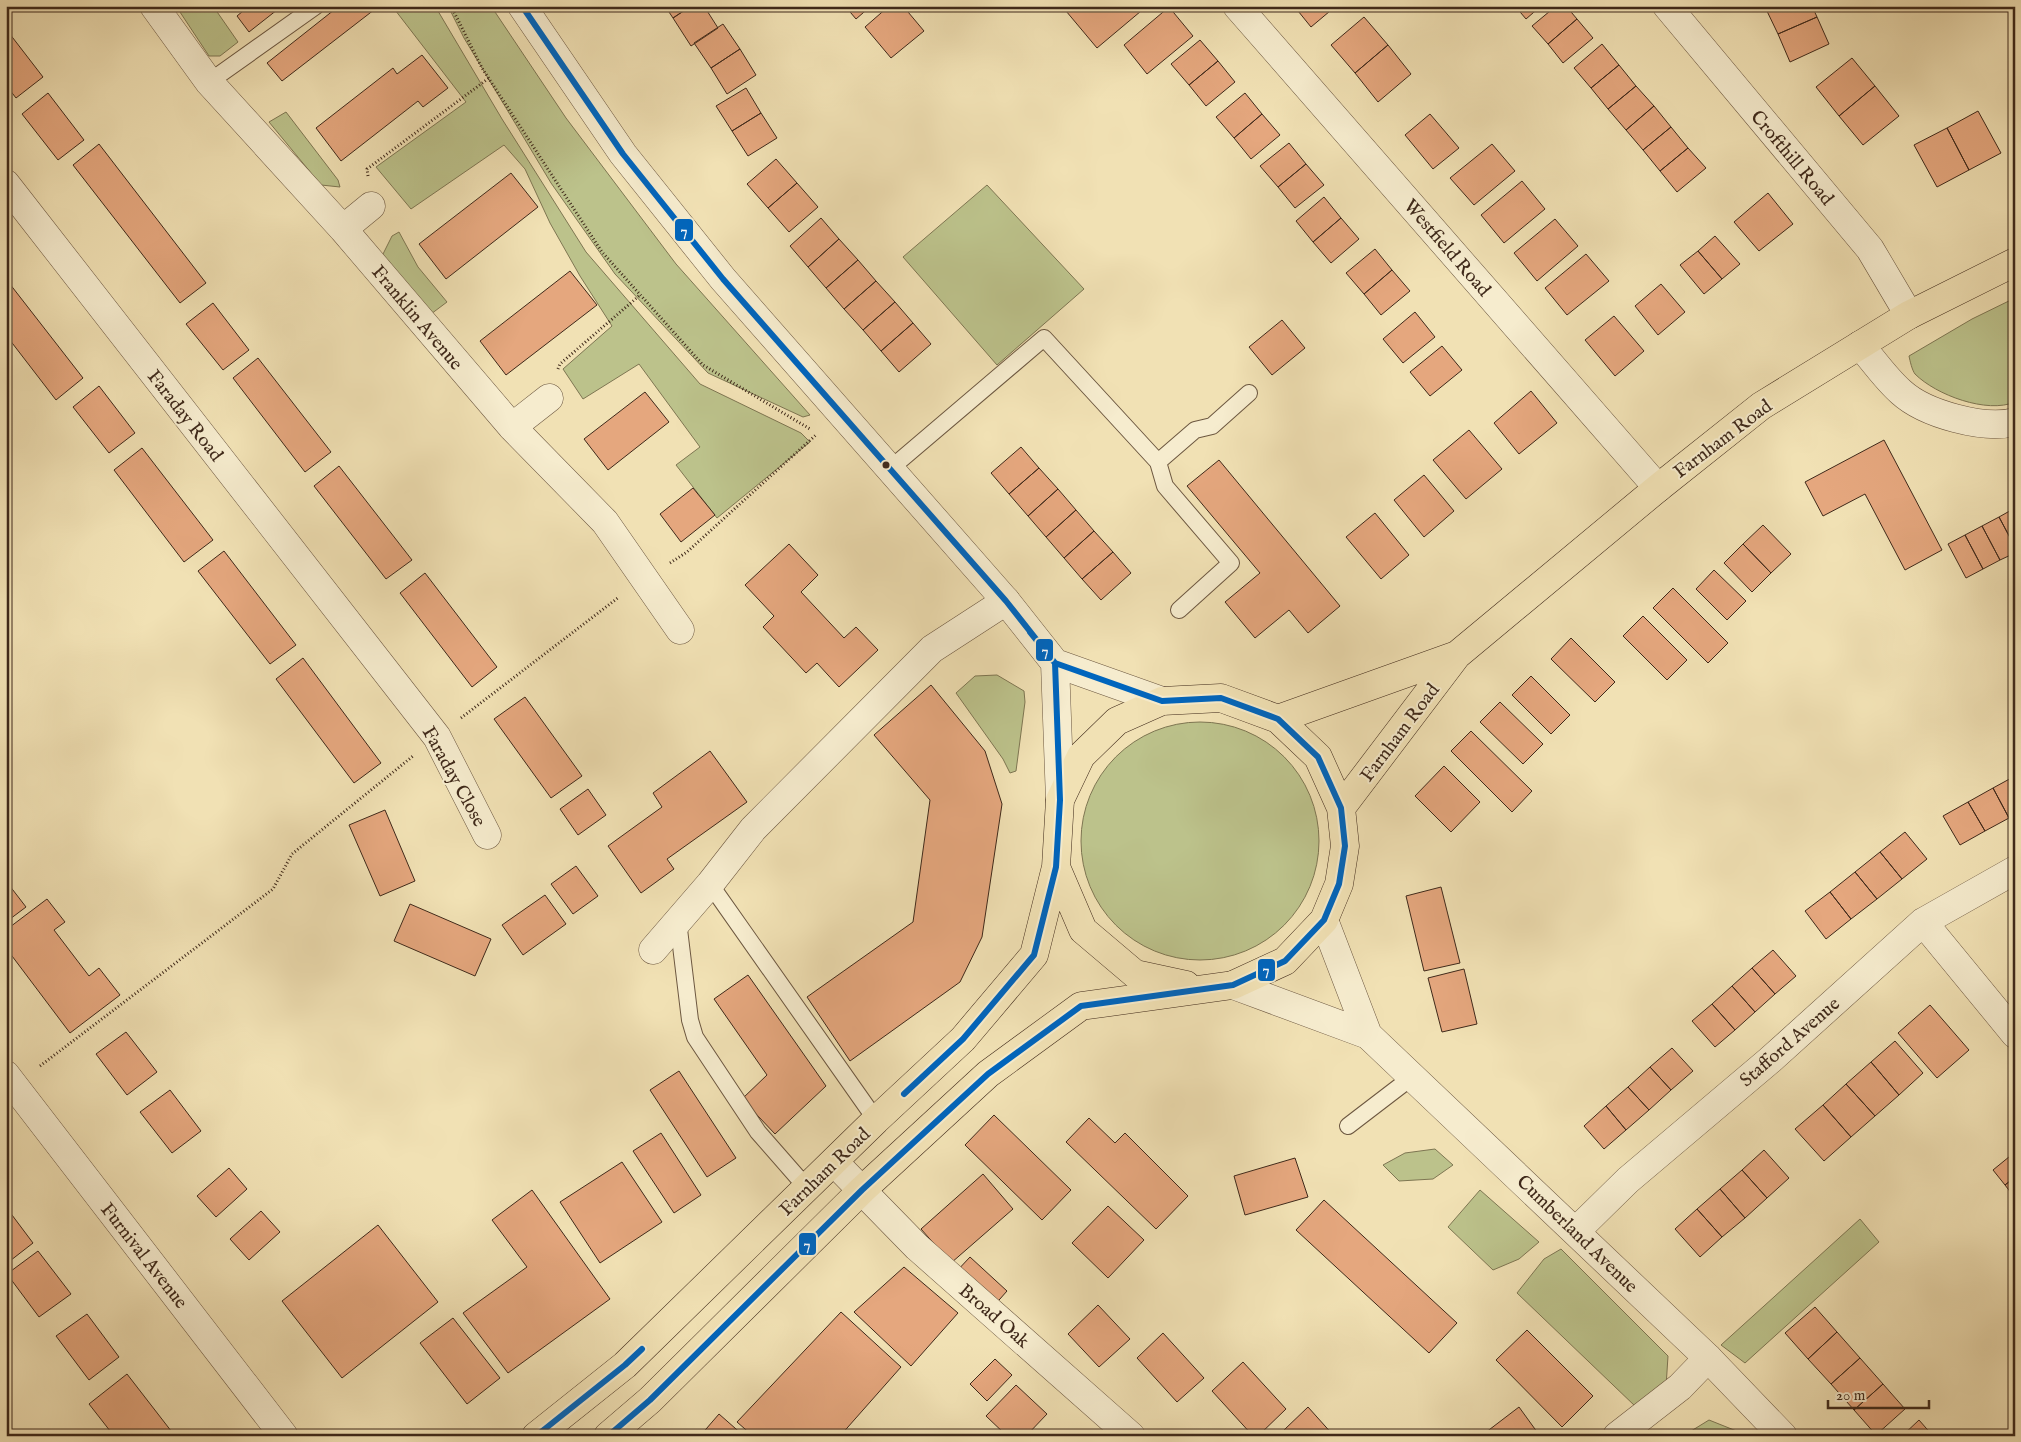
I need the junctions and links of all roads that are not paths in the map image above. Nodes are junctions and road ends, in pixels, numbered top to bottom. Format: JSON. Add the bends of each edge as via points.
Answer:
{"nodes":[{"id":1,"x":154,"y":6,"type":"edge"},
{"id":2,"x":316,"y":6,"type":"edge"},
{"id":3,"x":522,"y":6,"type":"edge"},
{"id":4,"x":1238,"y":6,"type":"edge"},
{"id":5,"x":1666,"y":6,"type":"edge"},
{"id":6,"x":209,"y":82,"type":"junction"},
{"id":7,"x":6,"y":184,"type":"edge"},
{"id":8,"x":371,"y":206,"type":"road end"},
{"id":9,"x":343,"y":229,"type":"junction"},
{"id":10,"x":2015,"y":262,"type":"edge"},
{"id":11,"x":1909,"y":315,"type":"junction"},
{"id":12,"x":1860,"y":345,"type":"junction"},
{"id":13,"x":1249,"y":393,"type":"dead end"},
{"id":14,"x":550,"y":398,"type":"road end"},
{"id":15,"x":2015,"y":422,"type":"edge"},
{"id":16,"x":512,"y":427,"type":"junction"},
{"id":17,"x":1158,"y":462,"type":"junction"},
{"id":18,"x":890,"y":469,"type":"junction"},
{"id":19,"x":1658,"y":488,"type":"junction"},
{"id":20,"x":1006,"y":601,"type":"junction"},
{"id":21,"x":1179,"y":610,"type":"dead end"},
{"id":22,"x":680,"y":630,"type":"dead end"},
{"id":23,"x":366,"y":646,"type":"joint"},
{"id":24,"x":1457,"y":655,"type":"junction"},
{"id":25,"x":1054,"y":663,"type":"junction"},
{"id":26,"x":1162,"y":701,"type":"junction"},
{"id":27,"x":1278,"y":719,"type":"junction"},
{"id":28,"x":1060,"y":800,"type":"junction"},
{"id":29,"x":1341,"y":808,"type":"junction"},
{"id":30,"x":487,"y":835,"type":"dead end"},
{"id":31,"x":1056,"y":867,"type":"junction"},
{"id":32,"x":2015,"y":870,"type":"edge"},
{"id":33,"x":710,"y":884,"type":"junction"},
{"id":34,"x":1324,"y":920,"type":"junction"},
{"id":35,"x":678,"y":921,"type":"junction"},
{"id":36,"x":1923,"y":922,"type":"junction"},
{"id":37,"x":653,"y":950,"type":"dead end"},
{"id":38,"x":1233,"y":985,"type":"junction"},
{"id":39,"x":1202,"y":988,"type":"junction"},
{"id":40,"x":2015,"y":1034,"type":"edge"},
{"id":41,"x":1368,"y":1035,"type":"junction"},
{"id":42,"x":6,"y":1075,"type":"edge"},
{"id":43,"x":1412,"y":1077,"type":"junction"},
{"id":44,"x":876,"y":1120,"type":"junction"},
{"id":45,"x":1348,"y":1126,"type":"dead end"},
{"id":46,"x":834,"y":1162,"type":"junction"},
{"id":47,"x":807,"y":1188,"type":"junction"},
{"id":48,"x":862,"y":1190,"type":"junction"},
{"id":49,"x":1576,"y":1231,"type":"junction"},
{"id":50,"x":1708,"y":1358,"type":"junction"},
{"id":51,"x":284,"y":1436,"type":"edge"},
{"id":52,"x":536,"y":1436,"type":"edge"},
{"id":53,"x":608,"y":1436,"type":"edge"},
{"id":54,"x":1131,"y":1436,"type":"edge"},
{"id":55,"x":1617,"y":1436,"type":"edge"},
{"id":56,"x":1783,"y":1436,"type":"edge"}],
"edges":[{"from":1,"to":6,"type":"street","name":"Franklin Avenue"},
{"from":2,"to":6,"type":"lane"},
{"from":3,"to":18,"type":"street","via":[[623,154],[723,278]]},
{"from":4,"to":19,"type":"street","name":"Westfield Road"},
{"from":5,"to":11,"type":"street","name":"Crofthill Road","via":[[1870,249]]},
{"from":6,"to":9,"type":"street","name":"Franklin Avenue"},
{"from":7,"to":23,"type":"street","name":"Faraday Road"},
{"from":8,"to":9,"type":"street"},
{"from":9,"to":16,"type":"street","name":"Franklin Avenue"},
{"from":10,"to":11,"type":"main road","name":"Farnham Road"},
{"from":11,"to":12,"type":"main road","name":"Farnham Road"},
{"from":12,"to":15,"type":"street","via":[[1901,393],[1935,411],[1983,424]]},
{"from":12,"to":19,"type":"main road","name":"Farnham Road","via":[[1761,406]]},
{"from":13,"to":17,"type":"lane","via":[[1212,426],[1194,430]]},
{"from":14,"to":16,"type":"street"},
{"from":16,"to":22,"type":"street","name":"Franklin Avenue","via":[[605,522]]},
{"from":17,"to":18,"type":"lane","via":[[1044,338]]},
{"from":17,"to":21,"type":"lane","via":[[1165,486],[1231,563]]},
{"from":18,"to":20,"type":"street"},
{"from":19,"to":24,"type":"main road","name":"Farnham Road"},
{"from":20,"to":25,"type":"street"},
{"from":20,"to":33,"type":"street","via":[[932,649],[752,829]]},
{"from":23,"to":30,"type":"street","name":"Faraday Close","via":[[437,737]]},
{"from":24,"to":27,"type":"main road","name":"Farnham Road"},
{"from":24,"to":29,"type":"main road","name":"Farnham Road"},
{"from":25,"to":26,"type":"street"},
{"from":25,"to":28,"type":"street"},
{"from":26,"to":27,"type":"main road","name":"Farnham Road","via":[[1221,698]]},
{"from":26,"to":28,"type":"main road","name":"Farnham Road","via":[[1117,722],[1096,742],[1082,756]]},
{"from":27,"to":29,"type":"main road","name":"Farnham Road","via":[[1318,758]]},
{"from":28,"to":31,"type":"main road","name":"Farnham Road"},
{"from":29,"to":34,"type":"main road","name":"Farnham Road","via":[[1346,846],[1339,884]]},
{"from":31,"to":39,"type":"main road","name":"Farnham Road","via":[[1083,930],[1135,974]]},
{"from":31,"to":44,"type":"main road","name":"Farnham Road","via":[[1034,955],[963,1039]]},
{"from":32,"to":36,"type":"street","name":"Stafford Avenue"},
{"from":33,"to":35,"type":"street"},
{"from":33,"to":44,"type":"lane"},
{"from":34,"to":38,"type":"main road","name":"Farnham Road","via":[[1285,961]]},
{"from":34,"to":41,"type":"street","name":"Cumberland Avenue"},
{"from":35,"to":37,"type":"street"},
{"from":35,"to":47,"type":"lane","via":[[695,1037],[758,1132]]},
{"from":36,"to":40,"type":"street"},
{"from":36,"to":49,"type":"street","name":"Stafford Avenue","via":[[1770,1060],[1628,1180]]},
{"from":38,"to":39,"type":"main road","name":"Farnham Road"},
{"from":38,"to":41,"type":"street","name":"Cumberland Avenue"},
{"from":39,"to":48,"type":"main road","name":"Farnham Road","via":[[1081,1006],[988,1074]]},
{"from":41,"to":43,"type":"street","name":"Cumberland Avenue"},
{"from":42,"to":51,"type":"street","name":"Furnival Avenue"},
{"from":43,"to":45,"type":"lane"},
{"from":43,"to":49,"type":"street","name":"Cumberland Avenue"},
{"from":44,"to":46,"type":"main road","name":"Farnham Road"},
{"from":46,"to":47,"type":"main road","name":"Farnham Road"},
{"from":46,"to":48,"type":"street","name":"Broad Oak"},
{"from":47,"to":52,"type":"main road","name":"Farnham Road","via":[[625,1365]]},
{"from":48,"to":53,"type":"main road","name":"Farnham Road","via":[[650,1400]]},
{"from":48,"to":54,"type":"street","name":"Broad Oak","via":[[917,1247]]},
{"from":49,"to":50,"type":"street","name":"Cumberland Avenue"},
{"from":50,"to":55,"type":"street","via":[[1680,1386]]},
{"from":50,"to":56,"type":"street","name":"Cumberland Avenue"}]}
